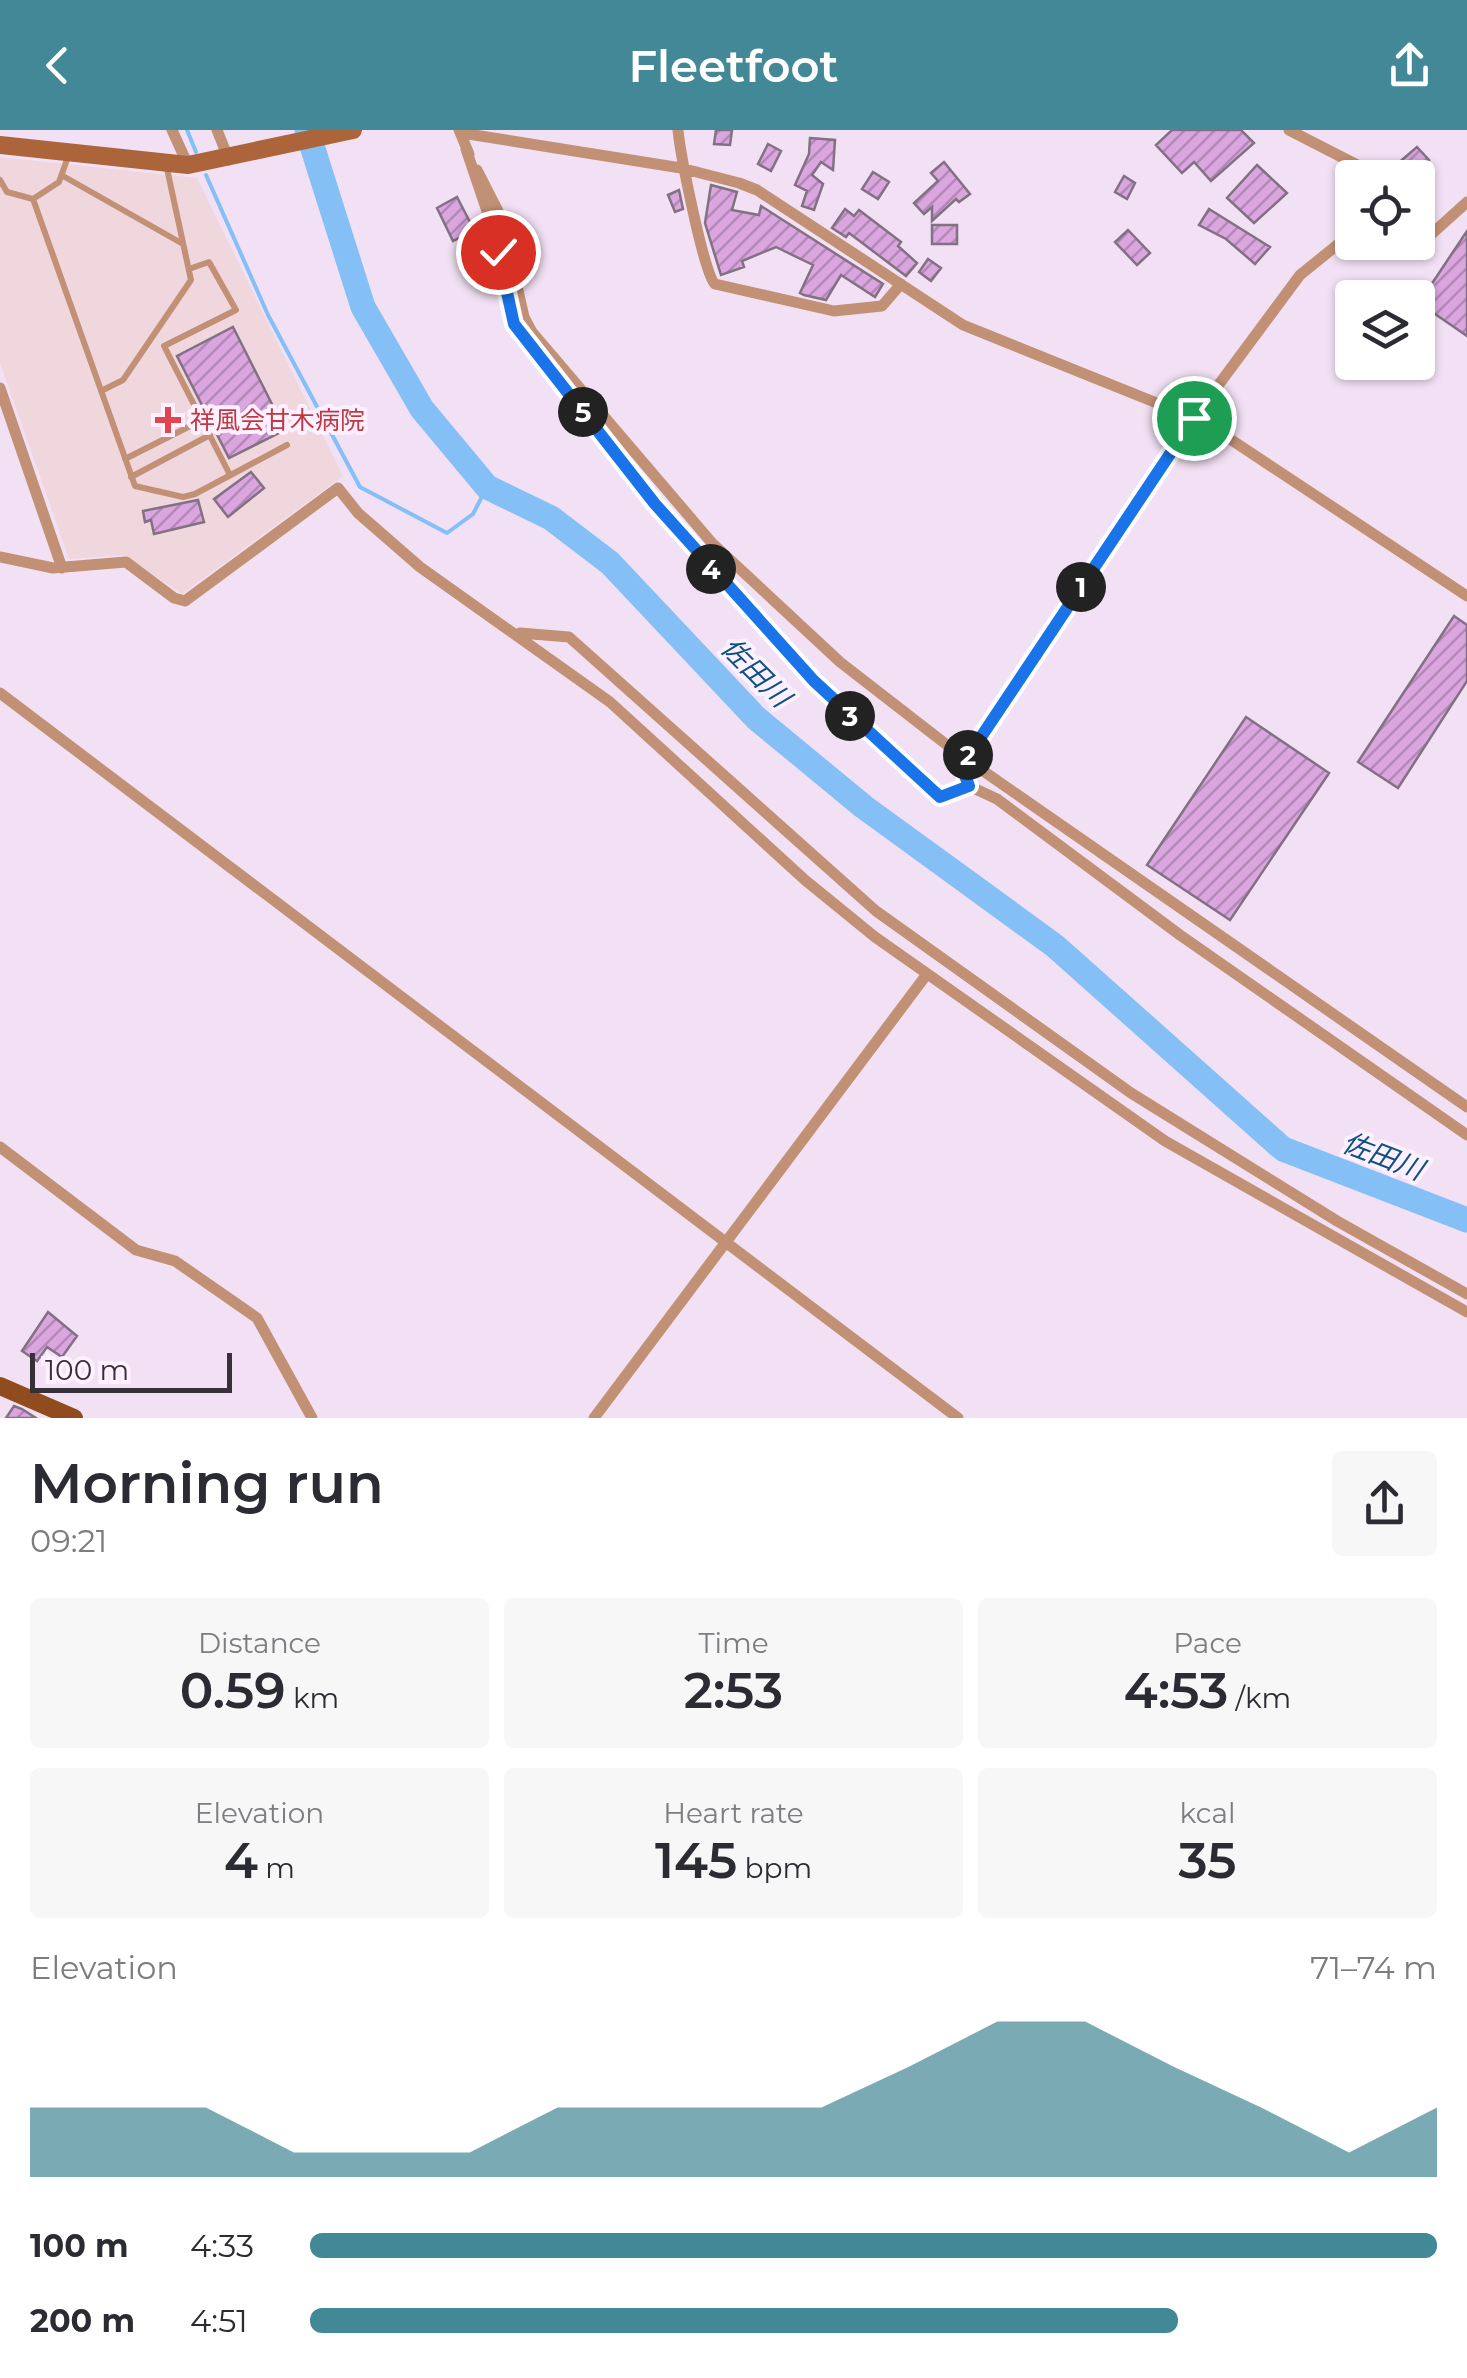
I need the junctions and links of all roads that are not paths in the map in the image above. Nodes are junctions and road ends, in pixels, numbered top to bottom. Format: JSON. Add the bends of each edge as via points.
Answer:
{"nodes":[{"id":1,"x":172,"y":130,"type":"edge"},
{"id":2,"x":217,"y":130,"type":"edge"},
{"id":3,"x":353,"y":130,"type":"edge"},
{"id":4,"x":678,"y":130,"type":"edge"},
{"id":5,"x":1289,"y":130,"type":"edge"},
{"id":6,"x":461,"y":132,"type":"edge"},
{"id":7,"x":0,"y":146,"type":"edge"},
{"id":8,"x":466,"y":149,"type":"junction"},
{"id":9,"x":69,"y":153,"type":"junction"},
{"id":10,"x":236,"y":158,"type":"junction"},
{"id":11,"x":1347,"y":160,"type":"edge"},
{"id":12,"x":166,"y":163,"type":"junction"},
{"id":13,"x":188,"y":165,"type":"junction"},
{"id":14,"x":681,"y":168,"type":"junction"},
{"id":15,"x":63,"y":176,"type":"junction"},
{"id":16,"x":0,"y":180,"type":"edge"},
{"id":17,"x":33,"y":199,"type":"junction"},
{"id":18,"x":1467,"y":202,"type":"edge"},
{"id":19,"x":1435,"y":231,"type":"edge"},
{"id":20,"x":183,"y":244,"type":"junction"},
{"id":21,"x":1335,"y":247,"type":"edge"},
{"id":22,"x":189,"y":269,"type":"junction"},
{"id":23,"x":901,"y":284,"type":"junction"},
{"id":24,"x":0,"y":388,"type":"edge"},
{"id":25,"x":101,"y":391,"type":"junction"},
{"id":26,"x":1194,"y":418,"type":"junction"},
{"id":27,"x":202,"y":420,"type":"junction"},
{"id":28,"x":210,"y":435,"type":"junction"},
{"id":29,"x":287,"y":445,"type":"dead end"},
{"id":30,"x":125,"y":459,"type":"junction"},
{"id":31,"x":230,"y":475,"type":"junction"},
{"id":32,"x":132,"y":476,"type":"junction"},
{"id":33,"x":0,"y":557,"type":"edge"},
{"id":34,"x":62,"y":568,"type":"junction"},
{"id":35,"x":1467,"y":596,"type":"edge"},
{"id":36,"x":517,"y":633,"type":"junction"},
{"id":37,"x":0,"y":694,"type":"edge"},
{"id":38,"x":956,"y":752,"type":"junction"},
{"id":39,"x":969,"y":786,"type":"junction"},
{"id":40,"x":927,"y":974,"type":"junction"},
{"id":41,"x":1467,"y":1107,"type":"edge"},
{"id":42,"x":1467,"y":1135,"type":"edge"},
{"id":43,"x":0,"y":1148,"type":"edge"},
{"id":44,"x":726,"y":1242,"type":"junction"},
{"id":45,"x":1467,"y":1294,"type":"edge"},
{"id":46,"x":1467,"y":1312,"type":"edge"},
{"id":47,"x":0,"y":1386,"type":"edge"},
{"id":48,"x":46,"y":1413,"type":"edge"},
{"id":49,"x":74,"y":1418,"type":"edge"},
{"id":50,"x":312,"y":1418,"type":"edge"},
{"id":51,"x":594,"y":1418,"type":"edge"},
{"id":52,"x":958,"y":1418,"type":"edge"}],
"edges":[{"from":1,"to":13,"type":"street"},
{"from":2,"to":10,"type":"street"},
{"from":3,"to":10,"type":"main road"},
{"from":4,"to":14,"type":"street"},
{"from":5,"to":11,"type":"street"},
{"from":6,"to":8,"type":"street"},
{"from":6,"to":14,"type":"street"},
{"from":7,"to":9,"type":"main road"},
{"from":8,"to":38,"type":"street","via":[[502,219],[532,332],[712,543],[840,662]]},
{"from":8,"to":39,"type":"street","via":[[492,226],[509,311],[525,341],[655,504],[814,681],[932,792],[946,796]]},
{"from":9,"to":12,"type":"main road"},
{"from":9,"to":15,"type":"lane"},
{"from":10,"to":13,"type":"main road"},
{"from":12,"to":13,"type":"main road"},
{"from":12,"to":20,"type":"lane"},
{"from":14,"to":23,"type":"street","via":[[758,190]]},
{"from":14,"to":23,"type":"street","via":[[705,272],[715,284],[834,311],[882,306]]},
{"from":15,"to":17,"type":"lane"},
{"from":15,"to":20,"type":"lane"},
{"from":16,"to":17,"type":"lane","via":[[6,192]]},
{"from":17,"to":25,"type":"lane"},
{"from":18,"to":19,"type":"street"},
{"from":20,"to":22,"type":"lane"},
{"from":21,"to":26,"type":"street","via":[[1300,275]]},
{"from":22,"to":25,"type":"lane","via":[[192,280],[123,380]]},
{"from":22,"to":27,"type":"lane","via":[[209,262],[236,310],[164,346]]},
{"from":23,"to":26,"type":"street","via":[[989,338]]},
{"from":24,"to":34,"type":"street"},
{"from":25,"to":30,"type":"lane"},
{"from":26,"to":35,"type":"street"},
{"from":26,"to":38,"type":"street","via":[[969,755]]},
{"from":27,"to":28,"type":"lane"},
{"from":27,"to":30,"type":"lane"},
{"from":28,"to":31,"type":"lane"},
{"from":28,"to":32,"type":"lane"},
{"from":29,"to":31,"type":"lane"},
{"from":30,"to":32,"type":"lane"},
{"from":31,"to":32,"type":"lane","via":[[183,497],[135,486]]},
{"from":33,"to":34,"type":"street"},
{"from":34,"to":36,"type":"street","via":[[126,562],[186,601],[338,488],[420,567]]},
{"from":36,"to":40,"type":"street","via":[[610,702],[805,880]]},
{"from":36,"to":45,"type":"street","via":[[569,638],[876,911],[1131,1093]]},
{"from":37,"to":44,"type":"street"},
{"from":38,"to":39,"type":"street"},
{"from":38,"to":41,"type":"street"},
{"from":39,"to":42,"type":"street","via":[[997,799]]},
{"from":40,"to":44,"type":"street"},
{"from":40,"to":46,"type":"street","via":[[1165,1141]]},
{"from":43,"to":50,"type":"street","via":[[136,1250],[175,1261],[257,1318]]},
{"from":44,"to":51,"type":"street"},
{"from":44,"to":52,"type":"street"},
{"from":47,"to":48,"type":"main road"},
{"from":48,"to":49,"type":"main road"}]}
